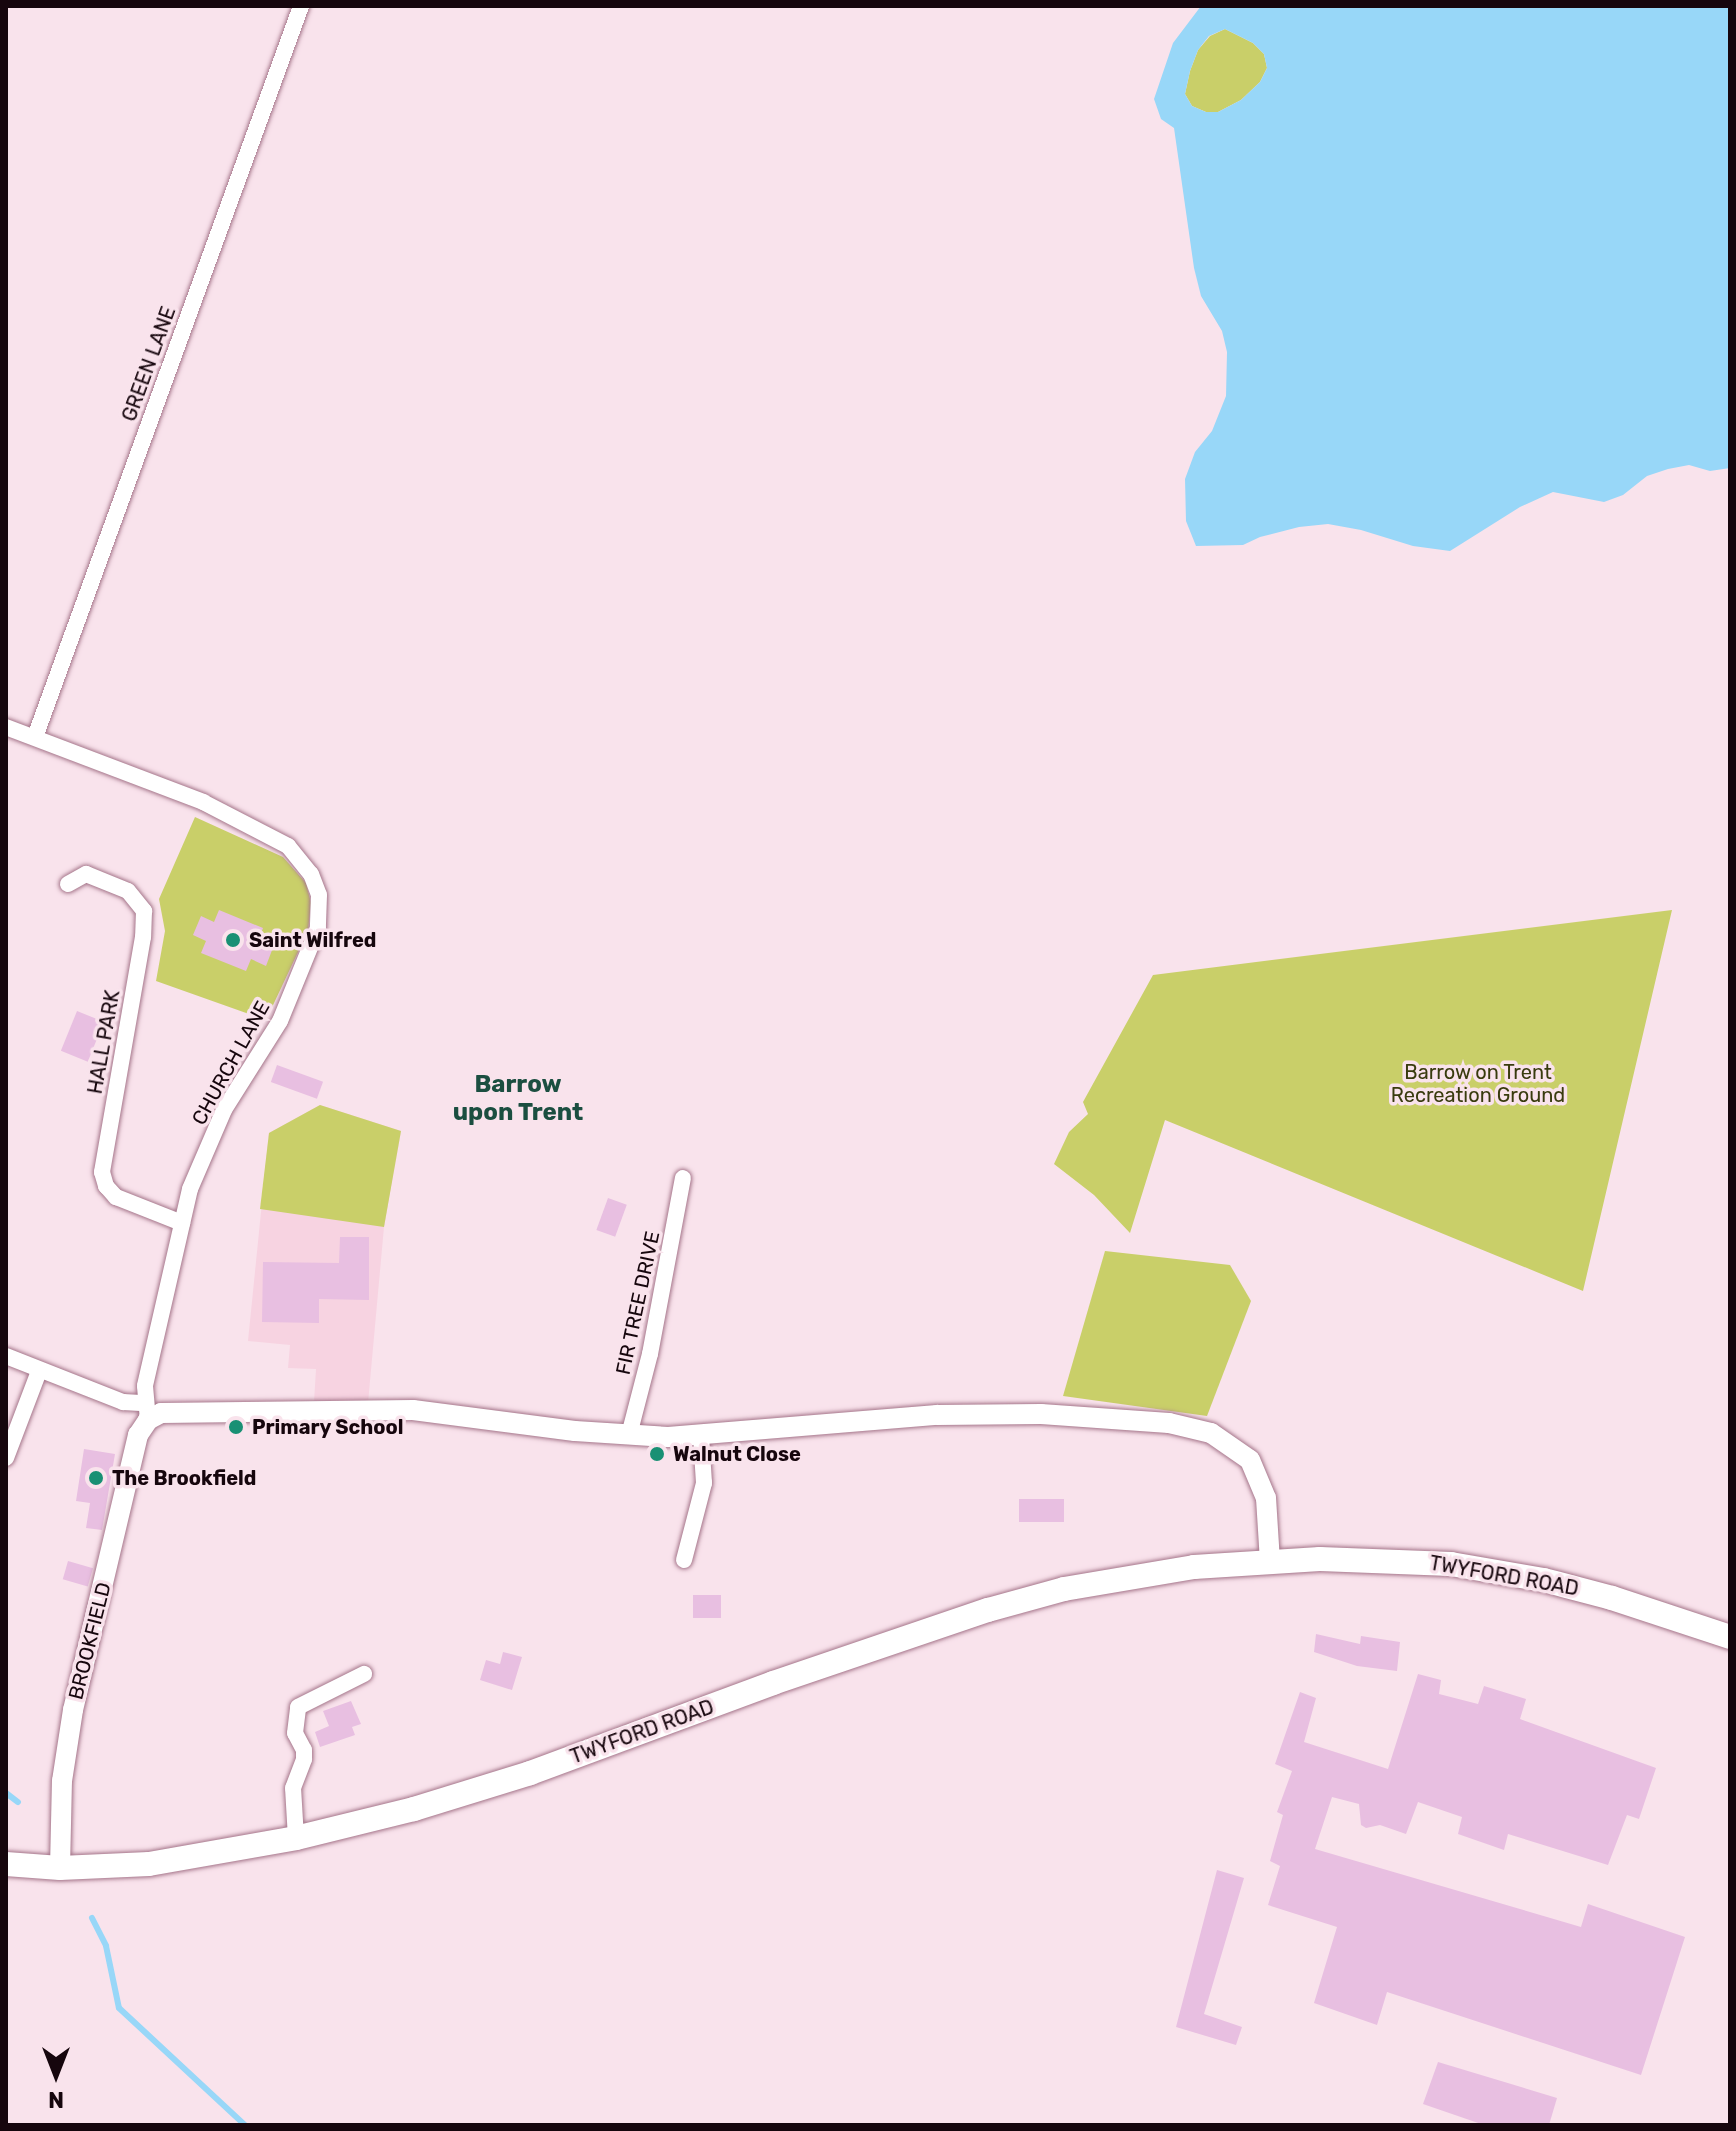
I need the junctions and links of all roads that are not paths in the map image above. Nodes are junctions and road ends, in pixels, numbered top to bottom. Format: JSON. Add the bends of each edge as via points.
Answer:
{"nodes":[{"id":1,"x":301,"y":6,"type":"edge"},
{"id":2,"x":6,"y":727,"type":"edge"},
{"id":3,"x":35,"y":737,"type":"junction"},
{"id":4,"x":68,"y":884,"type":"dead end"},
{"id":5,"x":683,"y":1178,"type":"dead end"},
{"id":6,"x":182,"y":1223,"type":"junction"},
{"id":7,"x":6,"y":1356,"type":"edge"},
{"id":8,"x":39,"y":1371,"type":"junction"},
{"id":9,"x":146,"y":1411,"type":"junction"},
{"id":10,"x":629,"y":1435,"type":"junction"},
{"id":11,"x":701,"y":1436,"type":"junction"},
{"id":12,"x":6,"y":1458,"type":"edge"},
{"id":13,"x":684,"y":1560,"type":"dead end"},
{"id":14,"x":1270,"y":1561,"type":"junction"},
{"id":15,"x":1730,"y":1637,"type":"edge"},
{"id":16,"x":364,"y":1674,"type":"dead end"},
{"id":17,"x":296,"y":1838,"type":"junction"},
{"id":18,"x":6,"y":1864,"type":"edge"},
{"id":19,"x":60,"y":1868,"type":"junction"}],
"edges":[{"from":1,"to":3,"type":"street","name":"GREEN LANE"},
{"from":2,"to":3,"type":"street","name":"CHURCH LANE"},
{"from":3,"to":6,"type":"street","name":"CHURCH LANE","via":[[203,802],[288,846],[311,874],[319,895],[318,928],[280,1021],[224,1110],[190,1189]]},
{"from":4,"to":6,"type":"street","name":"HALL PARK","via":[[86,874],[128,891],[144,911],[102,1172],[116,1197]]},
{"from":5,"to":10,"type":"street","name":"FIR TREE DRIVE"},
{"from":6,"to":9,"type":"street","name":"CHURCH LANE","via":[[145,1386]]},
{"from":7,"to":8,"type":"street"},
{"from":8,"to":9,"type":"street"},
{"from":8,"to":12,"type":"street"},
{"from":9,"to":10,"type":"street","via":[[413,1410]]},
{"from":9,"to":19,"type":"street","name":"BROOKFIELD","via":[[68,1732]]},
{"from":10,"to":11,"type":"street"},
{"from":11,"to":13,"type":"street","via":[[704,1483]]},
{"from":11,"to":14,"type":"street","via":[[937,1415],[1093,1416],[1190,1427],[1225,1440],[1250,1460],[1266,1498]]},
{"from":14,"to":15,"type":"main road","name":"TWYFORD ROAD","via":[[1374,1559],[1487,1569],[1612,1598]]},
{"from":14,"to":17,"type":"main road","name":"TWYFORD ROAD","via":[[1132,1576],[988,1610],[530,1773]]},
{"from":16,"to":17,"type":"street","via":[[298,1707],[295,1733],[304,1759],[293,1788]]},
{"from":17,"to":19,"type":"main road","name":"TWYFORD ROAD","via":[[149,1864]]},
{"from":18,"to":19,"type":"main road","name":"TWYFORD ROAD"}]}
